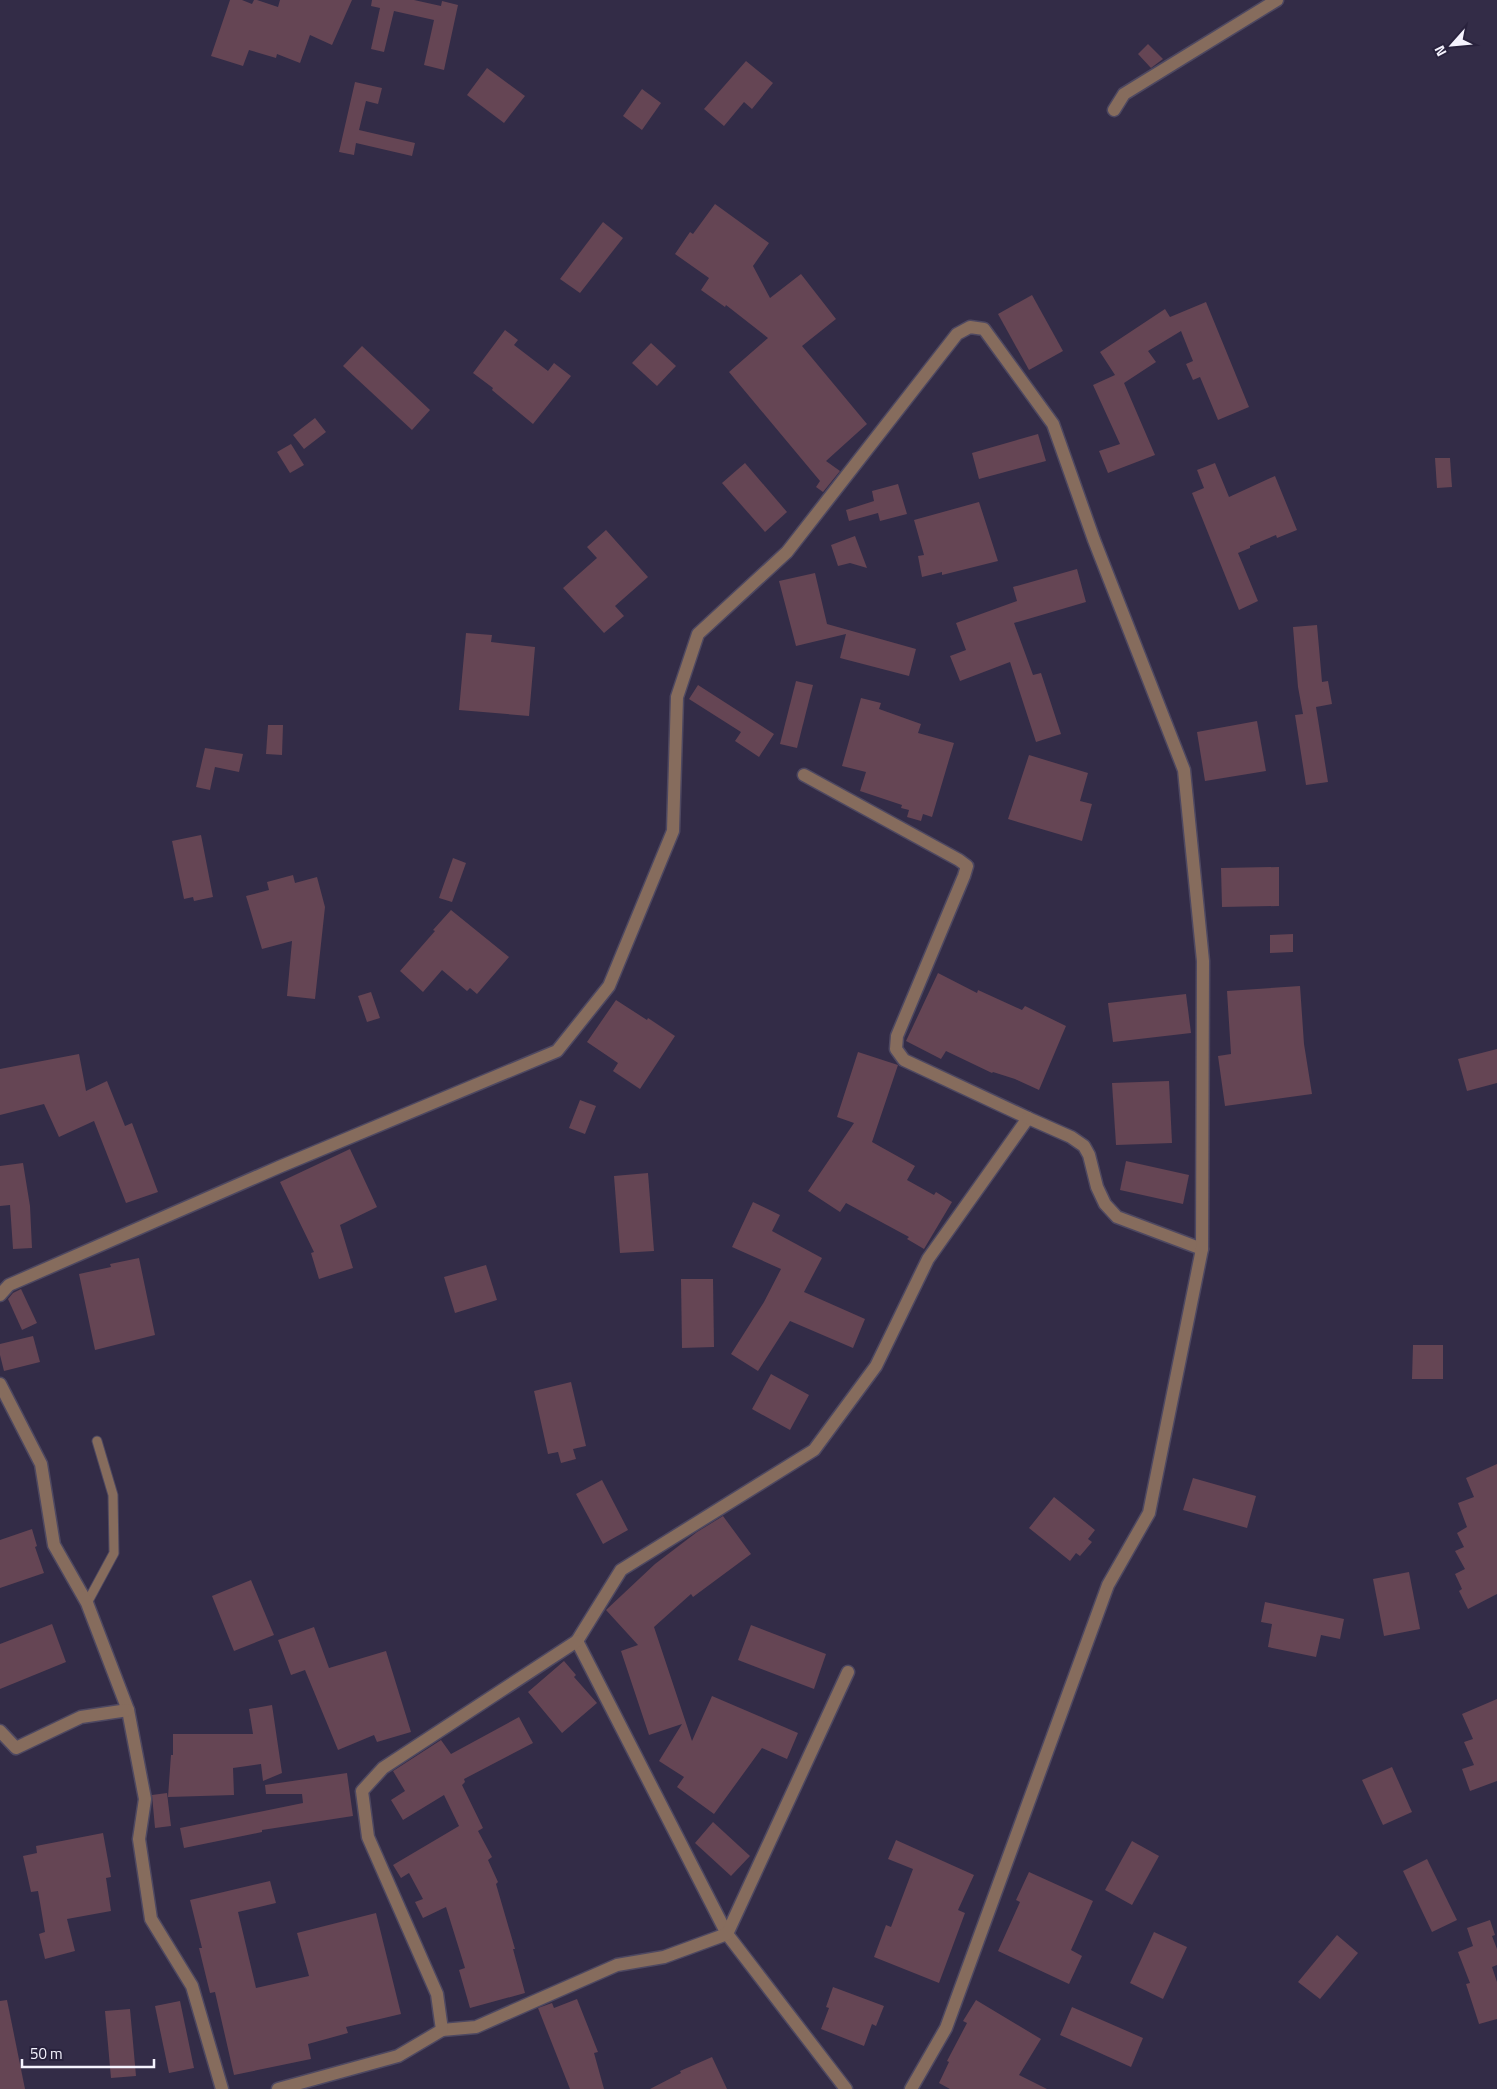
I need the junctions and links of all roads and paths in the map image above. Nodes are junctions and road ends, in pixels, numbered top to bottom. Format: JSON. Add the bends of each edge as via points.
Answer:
{"nodes":[{"id":1,"x":1277,"y":0,"type":"edge"},
{"id":2,"x":1114,"y":110,"type":"dead end"},
{"id":3,"x":804,"y":775,"type":"dead end"},
{"id":4,"x":1028,"y":1118,"type":"junction"},
{"id":5,"x":1202,"y":1249,"type":"junction"},
{"id":6,"x":0,"y":1296,"type":"edge"},
{"id":7,"x":0,"y":1384,"type":"edge"},
{"id":8,"x":97,"y":1441,"type":"dead end"},
{"id":9,"x":87,"y":1603,"type":"junction"},
{"id":10,"x":576,"y":1641,"type":"junction"},
{"id":11,"x":848,"y":1672,"type":"dead end"},
{"id":12,"x":128,"y":1710,"type":"junction"},
{"id":13,"x":0,"y":1731,"type":"edge"},
{"id":14,"x":727,"y":1934,"type":"junction"},
{"id":15,"x":442,"y":2030,"type":"junction"},
{"id":16,"x":222,"y":2089,"type":"edge"},
{"id":17,"x":278,"y":2089,"type":"edge"},
{"id":18,"x":846,"y":2089,"type":"edge"},
{"id":19,"x":911,"y":2089,"type":"edge"}],
"edges":[{"from":1,"to":2,"type":"street","via":[[1124,94]]},
{"from":3,"to":4,"type":"street","via":[[966,866],[896,1036],[896,1049],[904,1060]]},
{"from":4,"to":5,"type":"street","via":[[1084,1146],[1097,1188],[1117,1217]]},
{"from":4,"to":10,"type":"street","via":[[928,1259],[876,1366],[814,1450],[621,1570]]},
{"from":5,"to":6,"type":"street","via":[[1203,961],[1184,770],[1094,540],[1053,424],[984,329],[970,327],[957,334],[787,552],[698,634],[676,697],[673,831],[609,986],[557,1051],[9,1285]]},
{"from":5,"to":19,"type":"street","via":[[1149,1513],[1108,1585],[946,2028]]},
{"from":7,"to":9,"type":"street","via":[[41,1464],[54,1545]]},
{"from":8,"to":9,"type":"lane","via":[[113,1496],[114,1554]]},
{"from":9,"to":12,"type":"street"},
{"from":10,"to":14,"type":"street"},
{"from":10,"to":15,"type":"street","via":[[383,1768],[362,1791],[368,1837],[438,1994]]},
{"from":11,"to":14,"type":"street"},
{"from":12,"to":13,"type":"street","via":[[81,1717],[16,1748]]},
{"from":12,"to":16,"type":"street","via":[[145,1799],[139,1839],[151,1919],[192,1986]]},
{"from":14,"to":15,"type":"street","via":[[664,1957],[617,1965],[476,2027]]},
{"from":14,"to":18,"type":"street"},
{"from":15,"to":17,"type":"street","via":[[398,2056]]}]}
